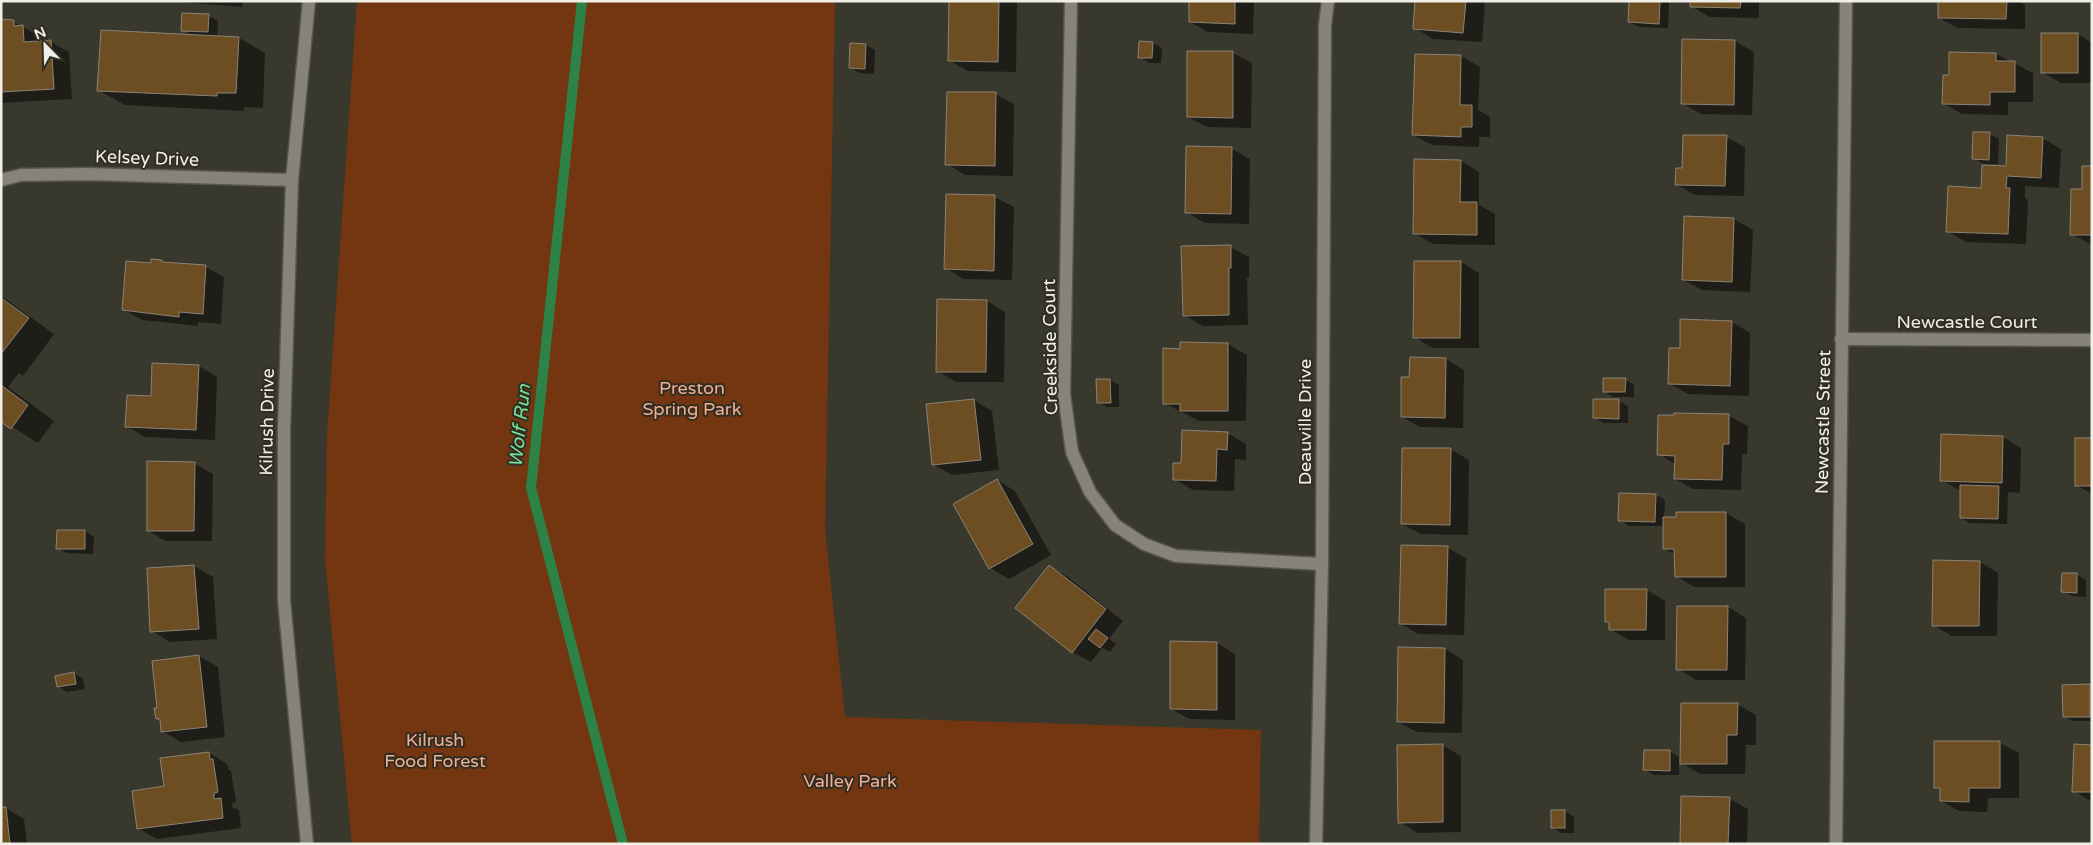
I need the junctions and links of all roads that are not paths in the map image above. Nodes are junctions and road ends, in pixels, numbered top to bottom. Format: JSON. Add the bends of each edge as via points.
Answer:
{"nodes":[{"id":1,"x":309,"y":1,"type":"edge"},
{"id":2,"x":1071,"y":1,"type":"edge"},
{"id":3,"x":1328,"y":1,"type":"edge"},
{"id":4,"x":1846,"y":1,"type":"edge"},
{"id":5,"x":1,"y":180,"type":"edge"},
{"id":6,"x":292,"y":180,"type":"junction"},
{"id":7,"x":1842,"y":339,"type":"junction"},
{"id":8,"x":2092,"y":340,"type":"edge"},
{"id":9,"x":1322,"y":564,"type":"junction"},
{"id":10,"x":306,"y":844,"type":"edge"},
{"id":11,"x":1316,"y":844,"type":"edge"},
{"id":12,"x":1836,"y":844,"type":"edge"}],
"edges":[{"from":1,"to":6,"type":"street","name":"Kilrush Drive"},
{"from":2,"to":9,"type":"street","name":"Creekside Court","via":[[1064,394],[1072,452],[1090,492],[1116,525],[1144,544],[1176,556]]},
{"from":3,"to":9,"type":"street","name":"Deauville Drive","via":[[1325,35]]},
{"from":4,"to":7,"type":"street","name":"Newcastle Street"},
{"from":5,"to":6,"type":"street","name":"Kelsey Drive","via":[[21,175],[87,174]]},
{"from":6,"to":10,"type":"street","name":"Kilrush Drive","via":[[284,430],[284,600]]},
{"from":7,"to":8,"type":"street","name":"Newcastle Court"},
{"from":7,"to":12,"type":"street","name":"Newcastle Street"},
{"from":9,"to":11,"type":"street","name":"Deauville Drive"}]}
